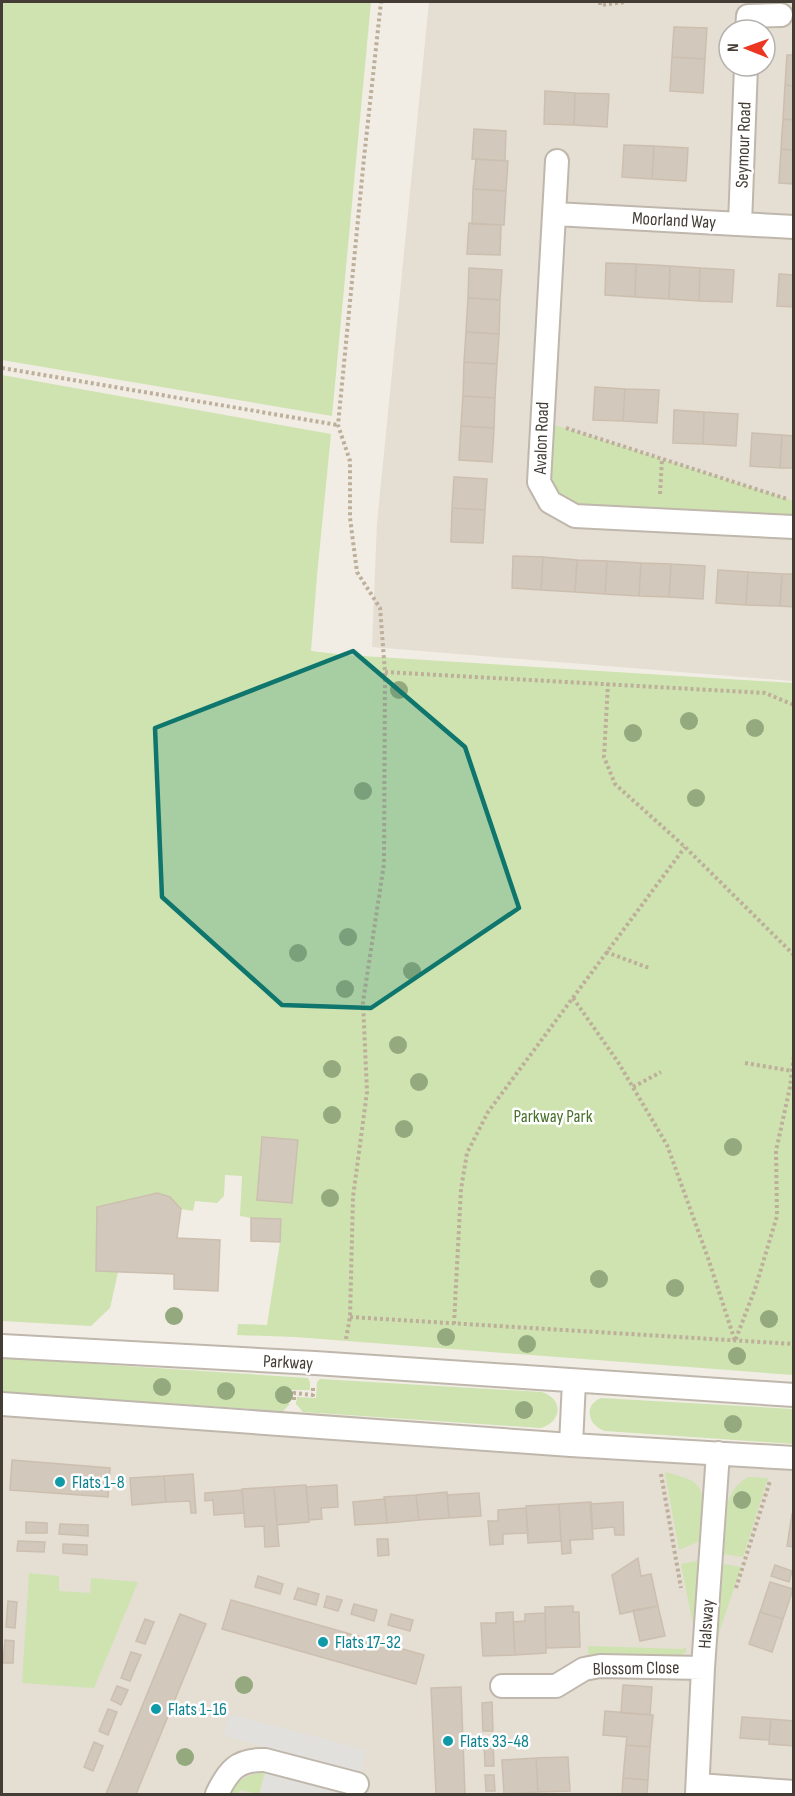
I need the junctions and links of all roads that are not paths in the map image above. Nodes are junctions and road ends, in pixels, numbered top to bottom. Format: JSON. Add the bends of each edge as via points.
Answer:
{"nodes":[{"id":1,"x":781,"y":15,"type":"dead end"},
{"id":2,"x":748,"y":18,"type":"edge"},
{"id":3,"x":746,"y":78,"type":"edge"},
{"id":4,"x":557,"y":161,"type":"dead end"},
{"id":5,"x":555,"y":214,"type":"junction"},
{"id":6,"x":740,"y":224,"type":"junction"},
{"id":7,"x":794,"y":227,"type":"edge"},
{"id":8,"x":794,"y":527,"type":"edge"},
{"id":9,"x":2,"y":1346,"type":"edge"},
{"id":10,"x":574,"y":1381,"type":"junction"},
{"id":11,"x":794,"y":1395,"type":"edge"},
{"id":12,"x":2,"y":1404,"type":"edge"},
{"id":13,"x":571,"y":1445,"type":"junction"},
{"id":14,"x":718,"y":1453,"type":"junction"},
{"id":15,"x":785,"y":1457,"type":"edge"},
{"id":16,"x":703,"y":1668,"type":"junction"},
{"id":17,"x":502,"y":1686,"type":"dead end"},
{"id":18,"x":357,"y":1784,"type":"dead end"},
{"id":19,"x":698,"y":1790,"type":"edge"},
{"id":20,"x":794,"y":1792,"type":"edge"},
{"id":21,"x":217,"y":1794,"type":"edge"}],
"edges":[{"from":1,"to":2,"type":"street"},
{"from":3,"to":6,"type":"street","name":"Seymour Road"},
{"from":4,"to":5,"type":"street","name":"Avalon Road"},
{"from":5,"to":6,"type":"street","name":"Moorland Way"},
{"from":5,"to":8,"type":"street","name":"Avalon Road","via":[[538,482],[550,502],[575,516]]},
{"from":6,"to":7,"type":"street","name":"Moorland Way"},
{"from":9,"to":10,"type":"street","name":"Parkway"},
{"from":10,"to":11,"type":"street","name":"Parkway"},
{"from":10,"to":13,"type":"street"},
{"from":12,"to":13,"type":"street"},
{"from":13,"to":14,"type":"street"},
{"from":14,"to":15,"type":"street"},
{"from":14,"to":16,"type":"street","name":"Halsway"},
{"from":16,"to":17,"type":"street","name":"Blossom Close","via":[[600,1666],[584,1669],[556,1686]]},
{"from":16,"to":19,"type":"street","name":"Halsway"},
{"from":18,"to":21,"type":"street","via":[[252,1760],[230,1771]]},
{"from":19,"to":20,"type":"street"}]}
